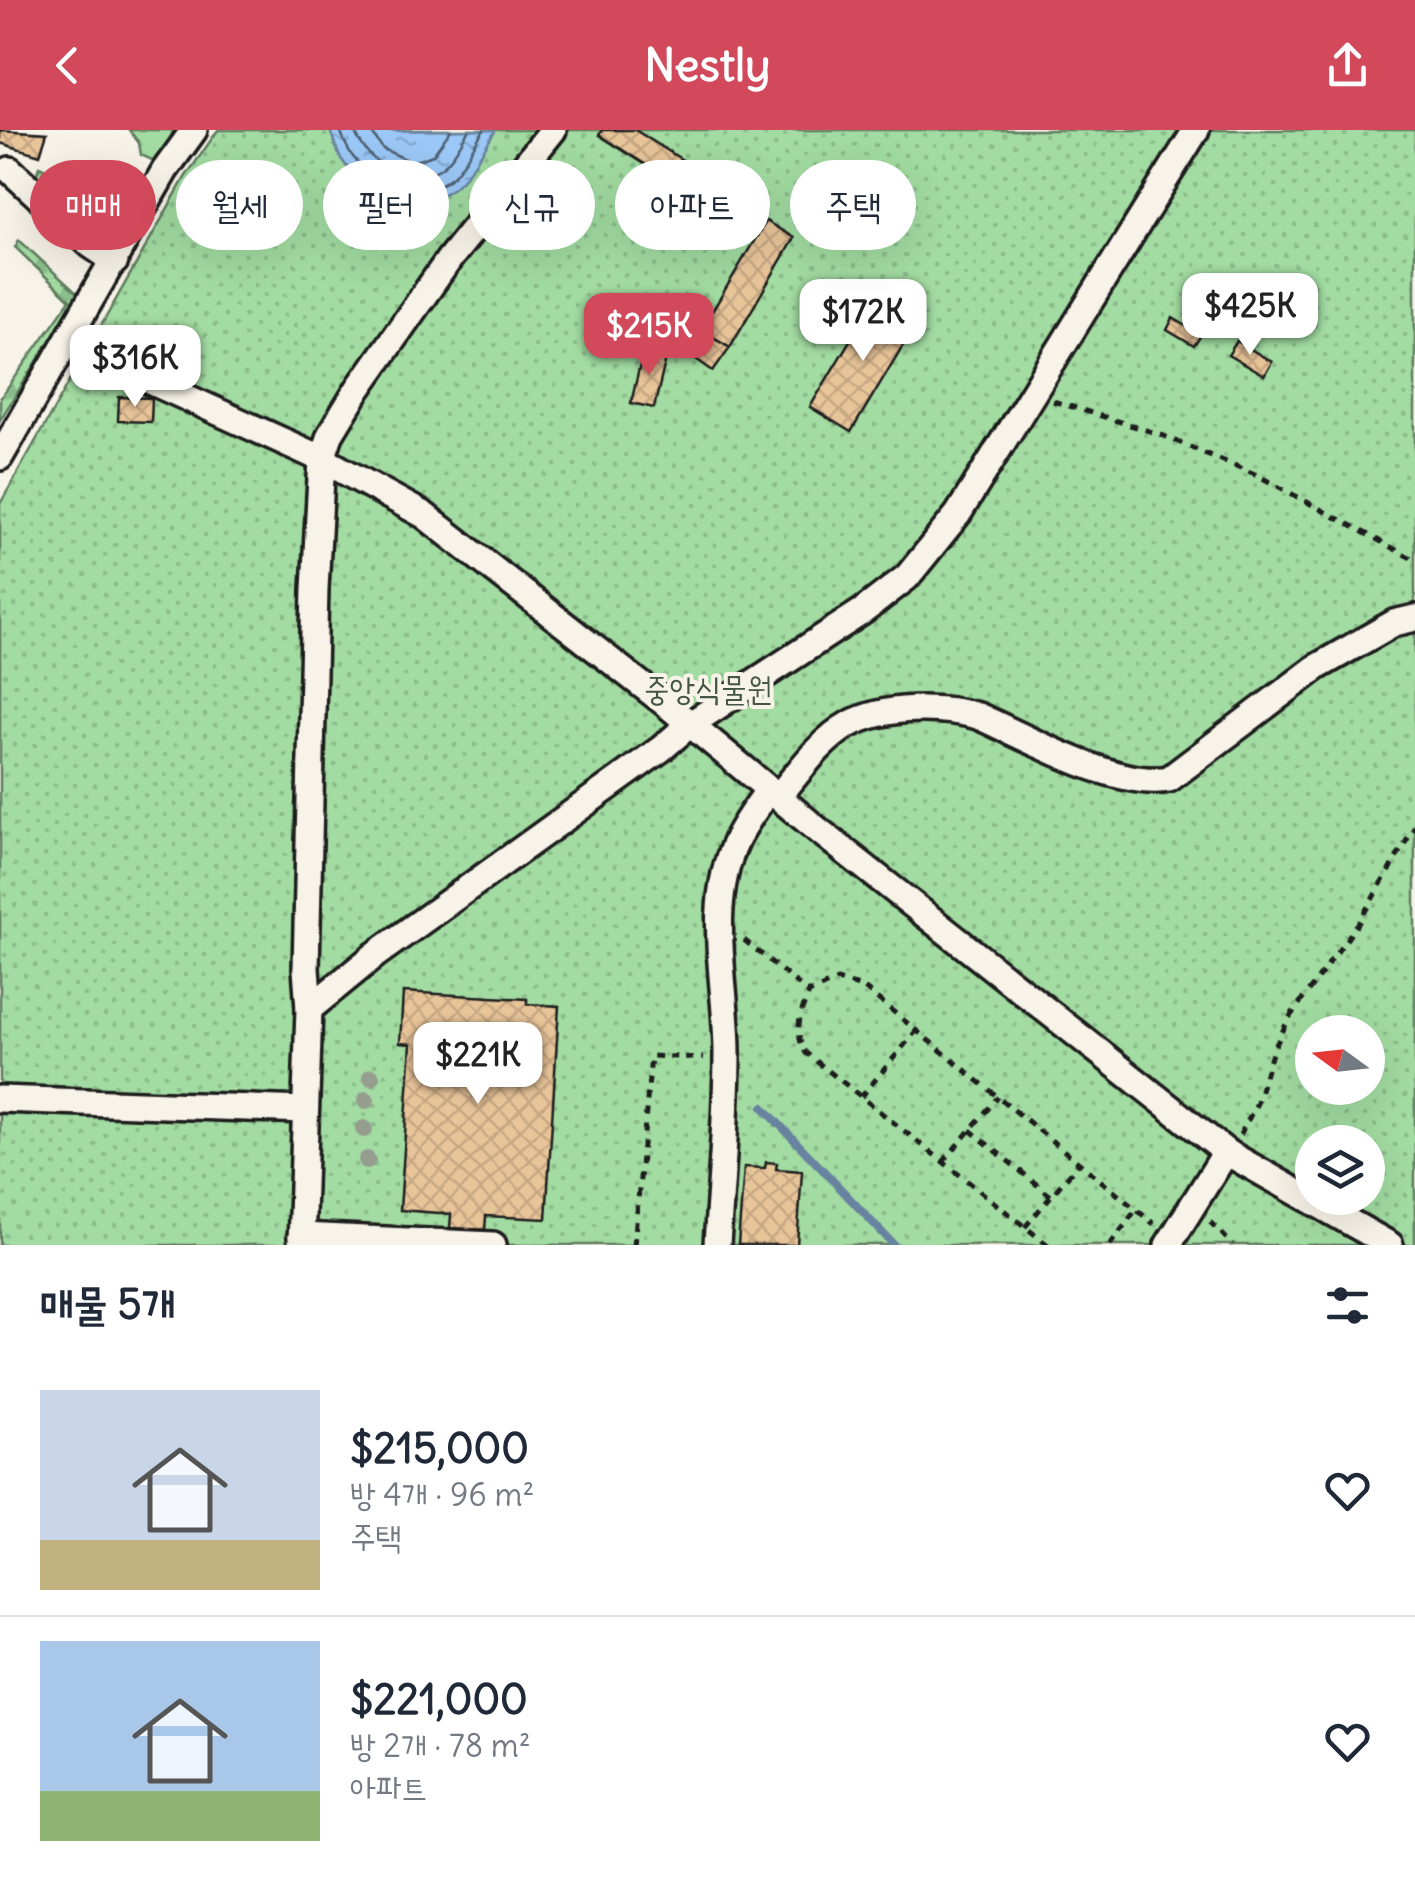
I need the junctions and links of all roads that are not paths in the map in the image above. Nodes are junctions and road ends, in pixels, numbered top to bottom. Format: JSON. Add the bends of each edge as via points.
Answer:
{"nodes":[{"id":1,"x":194,"y":130,"type":"edge"},
{"id":2,"x":553,"y":130,"type":"edge"},
{"id":3,"x":1196,"y":130,"type":"edge"},
{"id":4,"x":10,"y":170,"type":"dead end"},
{"id":5,"x":115,"y":261,"type":"junction"},
{"id":6,"x":71,"y":334,"type":"junction"},
{"id":7,"x":0,"y":457,"type":"edge"},
{"id":8,"x":322,"y":460,"type":"junction"},
{"id":9,"x":1415,"y":618,"type":"edge"},
{"id":10,"x":689,"y":725,"type":"junction"},
{"id":11,"x":774,"y":793,"type":"junction"},
{"id":12,"x":309,"y":1009,"type":"junction"},
{"id":13,"x":0,"y":1099,"type":"edge"},
{"id":14,"x":305,"y":1110,"type":"junction"},
{"id":15,"x":1226,"y":1152,"type":"junction"},
{"id":16,"x":301,"y":1240,"type":"edge"},
{"id":17,"x":1170,"y":1241,"type":"edge"},
{"id":18,"x":474,"y":1245,"type":"edge"},
{"id":19,"x":493,"y":1245,"type":"edge"},
{"id":20,"x":717,"y":1245,"type":"edge"},
{"id":21,"x":1390,"y":1245,"type":"edge"}],
"edges":[{"from":1,"to":5,"type":"street"},
{"from":2,"to":8,"type":"street","via":[[358,388]]},
{"from":3,"to":10,"type":"street","via":[[958,514],[907,577]]},
{"from":4,"to":5,"type":"street"},
{"from":5,"to":6,"type":"street"},
{"from":6,"to":7,"type":"street"},
{"from":6,"to":8,"type":"street","via":[[148,380]]},
{"from":8,"to":10,"type":"street","via":[[424,515]]},
{"from":8,"to":12,"type":"street"},
{"from":9,"to":11,"type":"street","via":[[1317,667],[1170,779],[1109,773],[957,710],[914,710],[848,725]]},
{"from":10,"to":11,"type":"street"},
{"from":10,"to":12,"type":"street"},
{"from":11,"to":15,"type":"street"},
{"from":11,"to":20,"type":"street","via":[[736,840],[719,918],[727,1060]]},
{"from":12,"to":14,"type":"street"},
{"from":13,"to":14,"type":"street"},
{"from":14,"to":16,"type":"street"},
{"from":15,"to":17,"type":"street"},
{"from":15,"to":21,"type":"street"},
{"from":16,"to":18,"type":"street"},
{"from":18,"to":19,"type":"street"}]}
